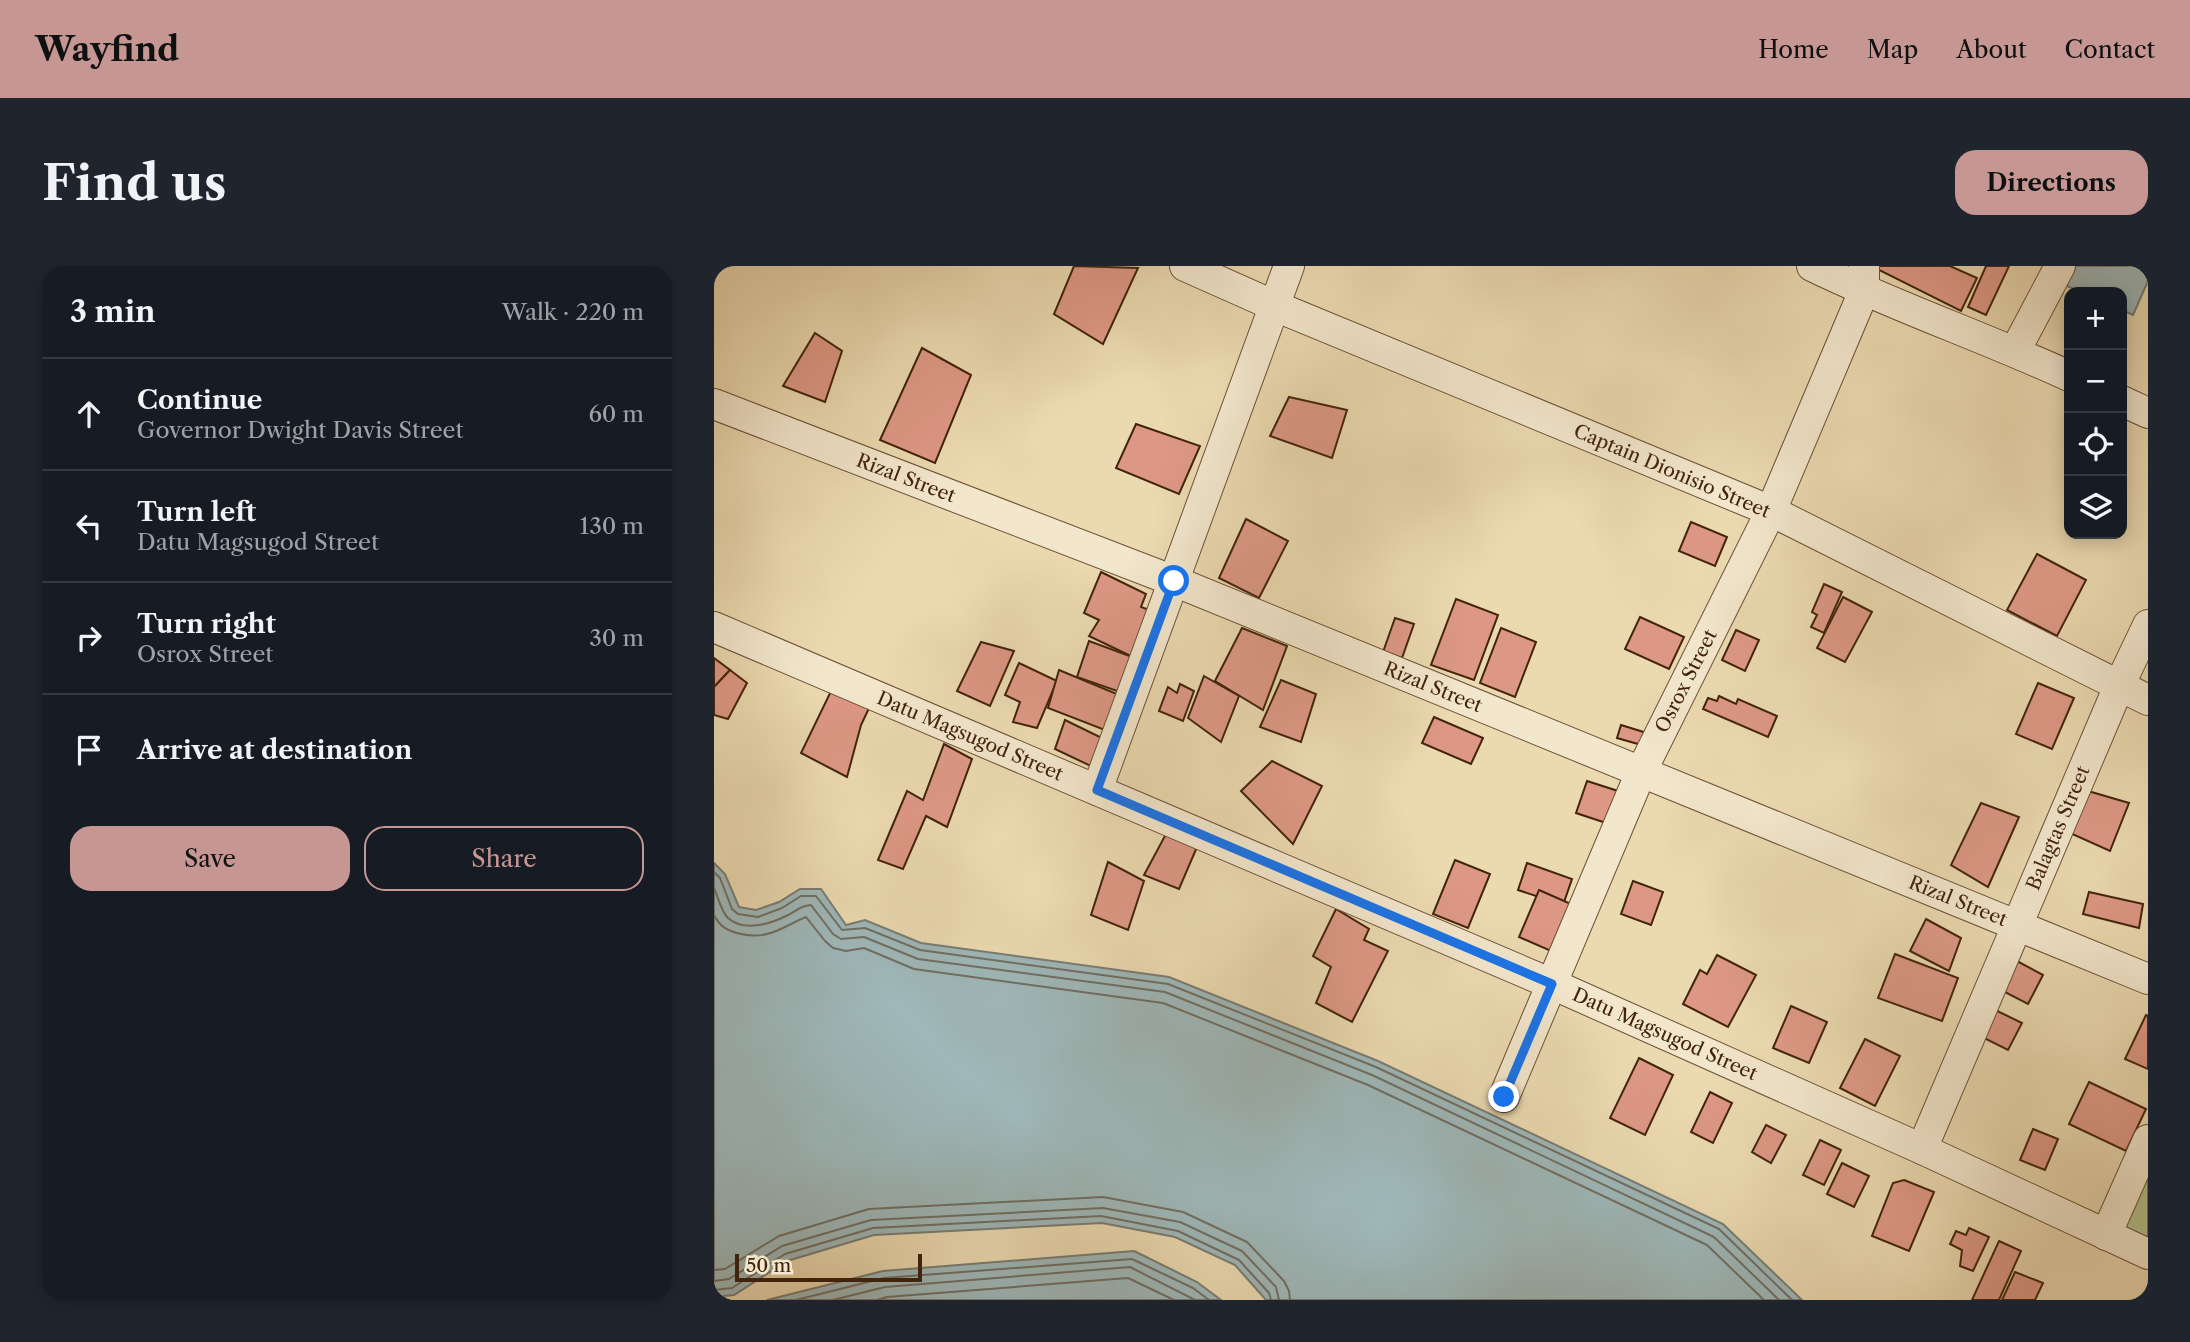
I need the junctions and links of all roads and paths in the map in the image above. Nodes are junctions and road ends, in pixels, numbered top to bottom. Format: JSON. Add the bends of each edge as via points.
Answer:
{"nodes":[{"id":1,"x":1185,"y":266,"type":"edge"},
{"id":2,"x":1290,"y":266,"type":"edge"},
{"id":3,"x":1812,"y":266,"type":"edge"},
{"id":4,"x":2060,"y":266,"type":"edge"},
{"id":5,"x":1864,"y":279,"type":"edge"},
{"id":6,"x":1275,"y":306,"type":"junction"},
{"id":7,"x":2015,"y":351,"type":"junction"},
{"id":8,"x":2064,"y":374,"type":"edge"},
{"id":9,"x":2127,"y":403,"type":"edge"},
{"id":10,"x":714,"y":404,"type":"edge"},
{"id":11,"x":2148,"y":413,"type":"edge"},
{"id":12,"x":1771,"y":512,"type":"junction"},
{"id":13,"x":1174,"y":581,"type":"junction"},
{"id":14,"x":2148,"y":625,"type":"edge"},
{"id":15,"x":714,"y":627,"type":"edge"},
{"id":16,"x":2119,"y":686,"type":"junction"},
{"id":17,"x":2148,"y":700,"type":"edge"},
{"id":18,"x":1641,"y":772,"type":"junction"},
{"id":19,"x":1097,"y":790,"type":"junction"},
{"id":20,"x":2016,"y":925,"type":"junction"},
{"id":21,"x":2148,"y":979,"type":"edge"},
{"id":22,"x":1552,"y":984,"type":"junction"},
{"id":23,"x":1504,"y":1097,"type":"dead end"},
{"id":24,"x":2148,"y":1140,"type":"edge"},
{"id":25,"x":1922,"y":1149,"type":"junction"},
{"id":26,"x":2106,"y":1235,"type":"junction"},
{"id":27,"x":2148,"y":1254,"type":"edge"}],
"edges":[{"from":1,"to":6,"type":"street","name":"Captain Dionisio Street"},
{"from":2,"to":6,"type":"street"},
{"from":3,"to":5,"type":"street"},
{"from":4,"to":7,"type":"street"},
{"from":5,"to":7,"type":"street"},
{"from":5,"to":12,"type":"street","name":"Osrox Street"},
{"from":6,"to":12,"type":"street","name":"Captain Dionisio Street"},
{"from":6,"to":13,"type":"street"},
{"from":7,"to":8,"type":"street"},
{"from":9,"to":11,"type":"street"},
{"from":10,"to":13,"type":"street","name":"Rizal Street"},
{"from":12,"to":16,"type":"street","name":"Captain Dionisio Street"},
{"from":12,"to":18,"type":"street","name":"Osrox Street"},
{"from":13,"to":18,"type":"street","name":"Rizal Street"},
{"from":13,"to":19,"type":"street"},
{"from":14,"to":16,"type":"street","name":"Balagtas Street"},
{"from":15,"to":19,"type":"street","name":"Datu Magsugod Street"},
{"from":16,"to":17,"type":"street","name":"Captain Dionisio Street"},
{"from":16,"to":20,"type":"street","name":"Balagtas Street"},
{"from":18,"to":20,"type":"street","name":"Rizal Street"},
{"from":18,"to":22,"type":"street","name":"Osrox Street"},
{"from":19,"to":22,"type":"street","name":"Datu Magsugod Street"},
{"from":20,"to":21,"type":"street","name":"Rizal Street"},
{"from":20,"to":25,"type":"street","name":"Balagtas Street"},
{"from":22,"to":23,"type":"street","name":"Osrox Street"},
{"from":22,"to":25,"type":"street","name":"Datu Magsugod Street"},
{"from":24,"to":26,"type":"street"},
{"from":25,"to":26,"type":"street","name":"Datu Magsugod Street"},
{"from":26,"to":27,"type":"street","name":"Datu Magsugod Street"}]}
